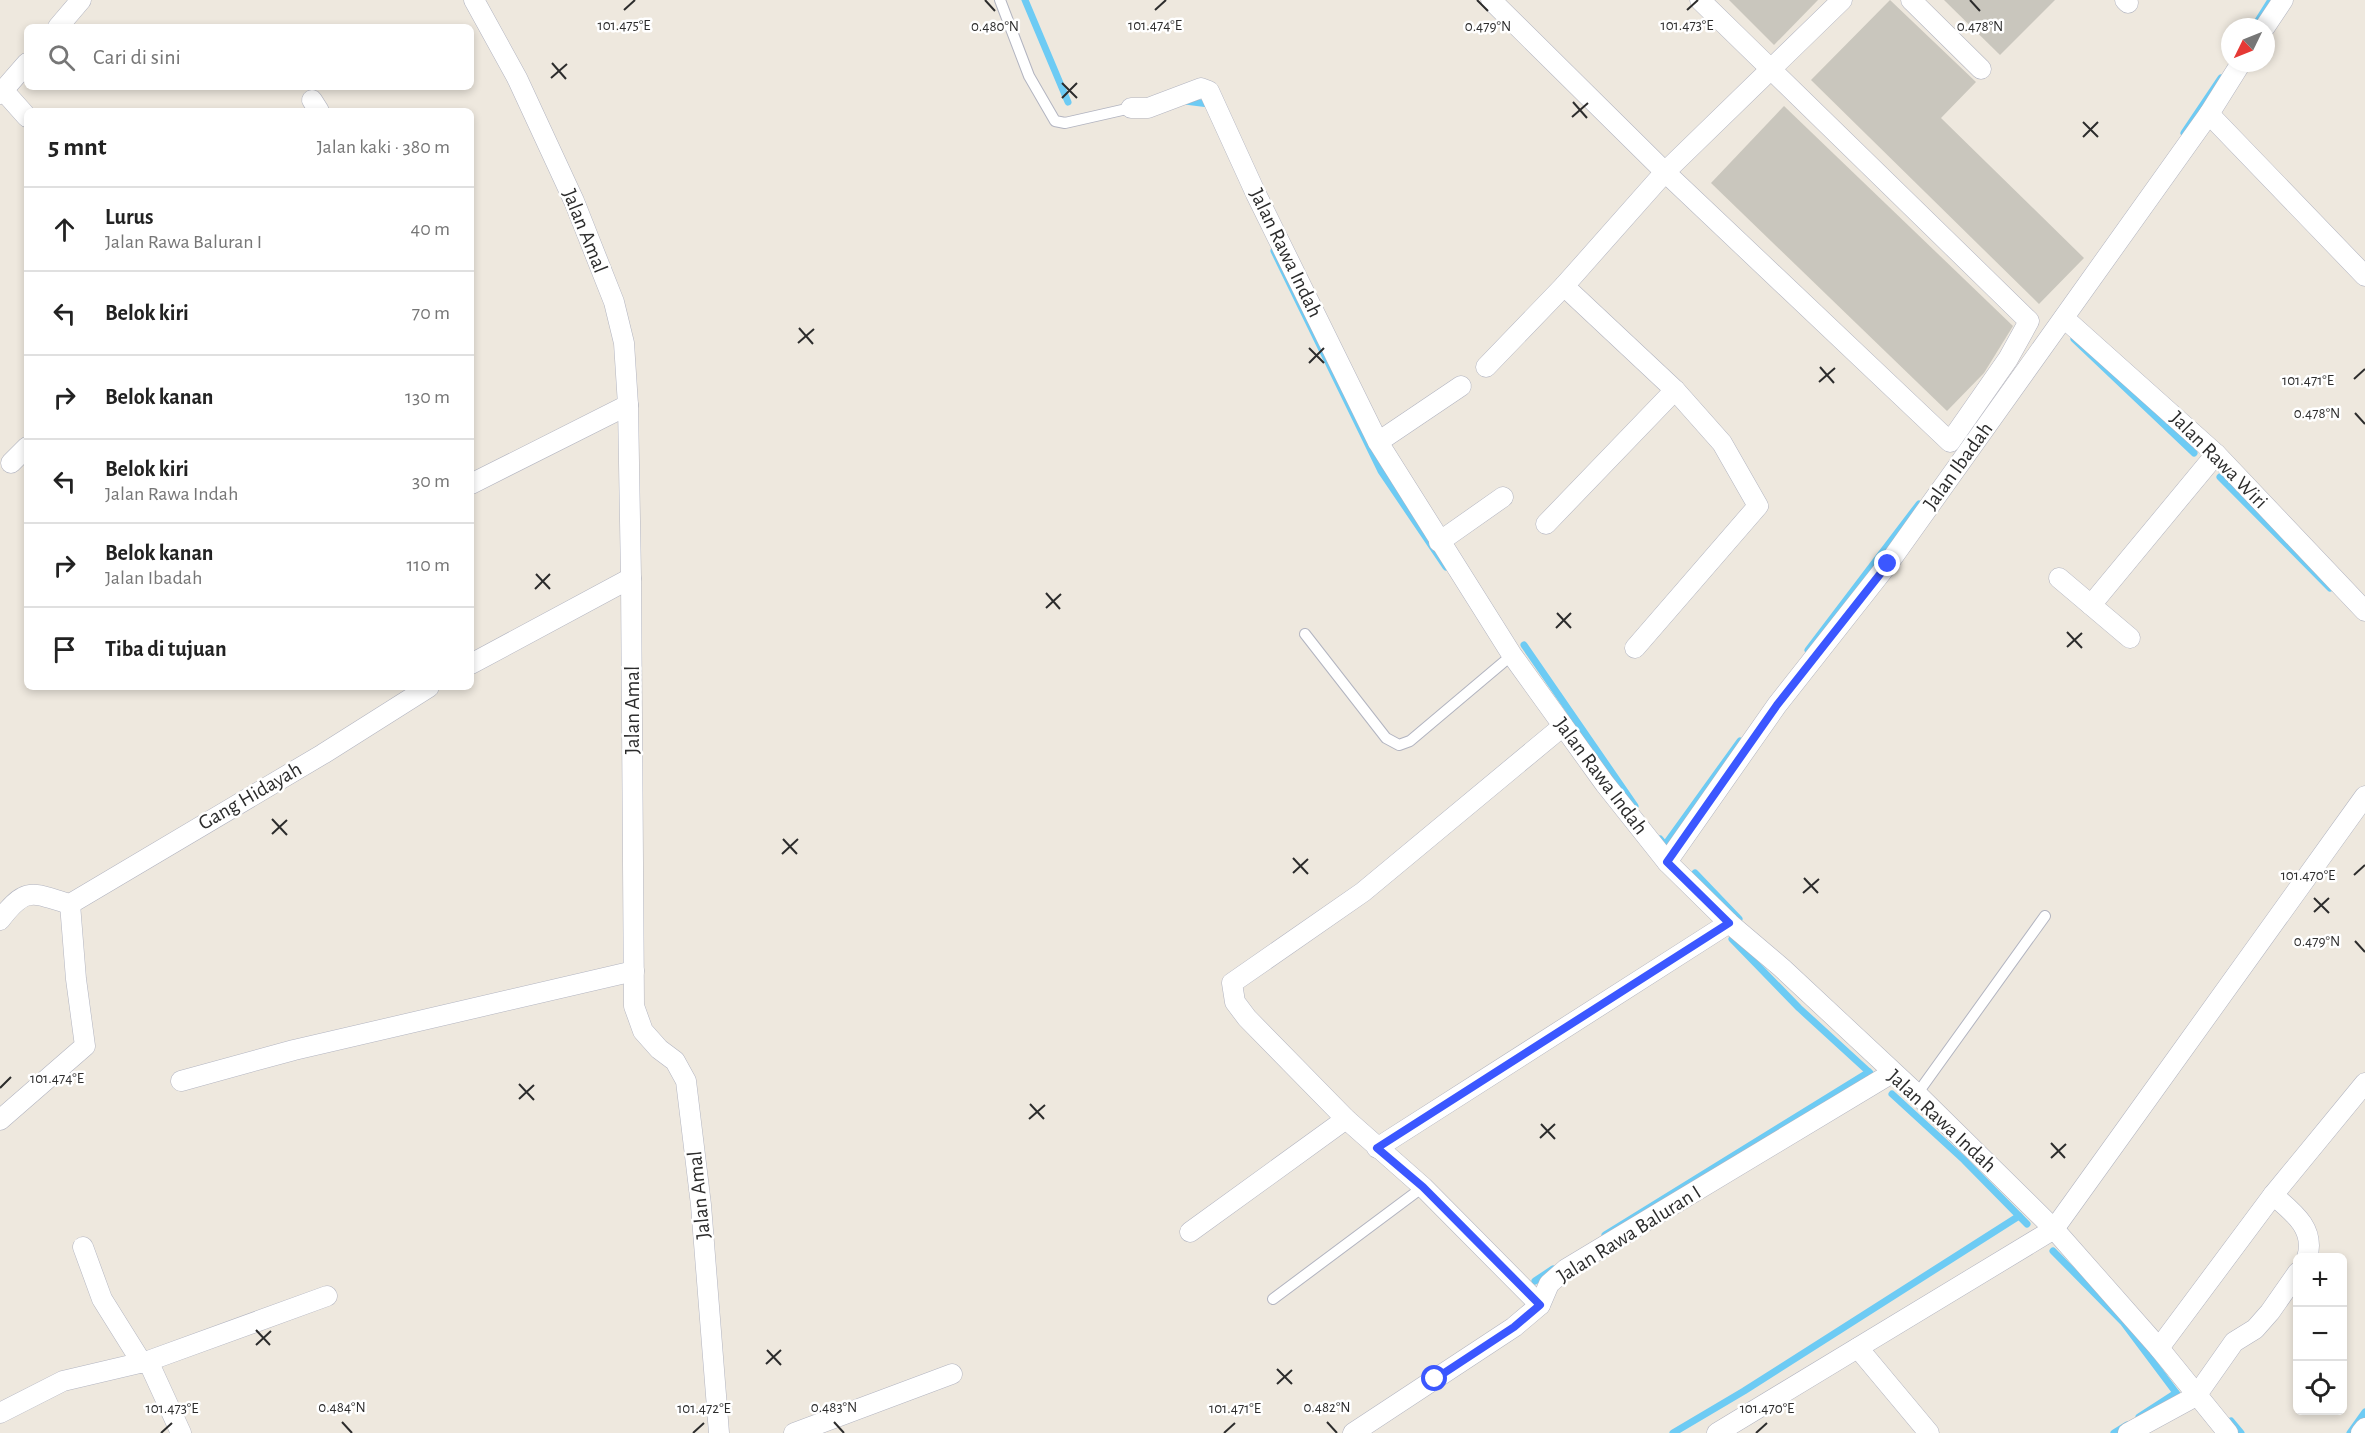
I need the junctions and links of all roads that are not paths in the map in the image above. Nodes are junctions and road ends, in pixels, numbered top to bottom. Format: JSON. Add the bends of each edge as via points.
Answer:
{"nodes":[{"id":1,"x":81,"y":0,"type":"edge"},
{"id":2,"x":474,"y":0,"type":"edge"},
{"id":3,"x":1000,"y":0,"type":"edge"},
{"id":4,"x":1491,"y":0,"type":"edge"},
{"id":5,"x":1700,"y":0,"type":"edge"},
{"id":6,"x":1842,"y":0,"type":"edge"},
{"id":7,"x":1911,"y":0,"type":"edge"},
{"id":8,"x":2283,"y":0,"type":"edge"},
{"id":9,"x":2271,"y":18,"type":"edge"},
{"id":10,"x":61,"y":24,"type":"edge"},
{"id":11,"x":24,"y":66,"type":"edge"},
{"id":12,"x":1772,"y":69,"type":"junction"},
{"id":13,"x":1982,"y":69,"type":"dead end"},
{"id":14,"x":2235,"y":72,"type":"edge"},
{"id":15,"x":1,"y":92,"type":"edge"},
{"id":16,"x":1131,"y":108,"type":"joint"},
{"id":17,"x":24,"y":114,"type":"edge"},
{"id":18,"x":2209,"y":114,"type":"junction"},
{"id":19,"x":1665,"y":172,"type":"junction"},
{"id":20,"x":2365,"y":276,"type":"edge"},
{"id":21,"x":1564,"y":286,"type":"junction"},
{"id":22,"x":2064,"y":318,"type":"junction"},
{"id":23,"x":1486,"y":367,"type":"dead end"},
{"id":24,"x":1461,"y":386,"type":"dead end"},
{"id":25,"x":1675,"y":390,"type":"junction"},
{"id":26,"x":628,"y":405,"type":"junction"},
{"id":27,"x":1378,"y":442,"type":"junction"},
{"id":28,"x":24,"y":450,"type":"edge"},
{"id":29,"x":2216,"y":454,"type":"junction"},
{"id":30,"x":11,"y":464,"type":"dead end"},
{"id":31,"x":474,"y":482,"type":"edge"},
{"id":32,"x":1503,"y":497,"type":"dead end"},
{"id":33,"x":1546,"y":524,"type":"dead end"},
{"id":34,"x":1439,"y":542,"type":"junction"},
{"id":35,"x":631,"y":578,"type":"junction"},
{"id":36,"x":2059,"y":578,"type":"dead end"},
{"id":37,"x":2091,"y":605,"type":"junction"},
{"id":38,"x":2365,"y":611,"type":"edge"},
{"id":39,"x":1305,"y":634,"type":"dead end"},
{"id":40,"x":2130,"y":638,"type":"dead end"},
{"id":41,"x":1635,"y":648,"type":"dead end"},
{"id":42,"x":1512,"y":655,"type":"junction"},
{"id":43,"x":474,"y":662,"type":"edge"},
{"id":44,"x":420,"y":690,"type":"edge"},
{"id":45,"x":1563,"y":726,"type":"junction"},
{"id":46,"x":2365,"y":796,"type":"edge"},
{"id":47,"x":1667,"y":862,"type":"junction"},
{"id":48,"x":70,"y":904,"type":"junction"},
{"id":49,"x":2045,"y":916,"type":"dead end"},
{"id":50,"x":0,"y":920,"type":"edge"},
{"id":51,"x":1729,"y":923,"type":"junction"},
{"id":52,"x":634,"y":971,"type":"junction"},
{"id":53,"x":1892,"y":1073,"type":"junction"},
{"id":54,"x":182,"y":1081,"type":"dead end"},
{"id":55,"x":2365,"y":1083,"type":"edge"},
{"id":56,"x":1917,"y":1094,"type":"junction"},
{"id":57,"x":1346,"y":1119,"type":"junction"},
{"id":58,"x":0,"y":1120,"type":"edge"},
{"id":59,"x":1377,"y":1148,"type":"junction"},
{"id":60,"x":1423,"y":1187,"type":"junction"},
{"id":61,"x":2273,"y":1194,"type":"junction"},
{"id":62,"x":2054,"y":1229,"type":"junction"},
{"id":63,"x":1190,"y":1232,"type":"dead end"},
{"id":64,"x":83,"y":1247,"type":"dead end"},
{"id":65,"x":2308,"y":1253,"type":"edge"},
{"id":66,"x":2293,"y":1279,"type":"edge"},
{"id":67,"x":327,"y":1296,"type":"dead end"},
{"id":68,"x":1273,"y":1299,"type":"dead end"},
{"id":69,"x":1540,"y":1305,"type":"junction"},
{"id":70,"x":1857,"y":1348,"type":"junction"},
{"id":71,"x":2159,"y":1348,"type":"junction"},
{"id":72,"x":145,"y":1362,"type":"junction"},
{"id":73,"x":952,"y":1374,"type":"dead end"},
{"id":74,"x":2196,"y":1396,"type":"junction"},
{"id":75,"x":0,"y":1413,"type":"edge"},
{"id":76,"x":2365,"y":1428,"type":"edge"},
{"id":77,"x":815,"y":1430,"type":"edge"},
{"id":78,"x":181,"y":1433,"type":"edge"},
{"id":79,"x":719,"y":1433,"type":"edge"},
{"id":80,"x":794,"y":1433,"type":"edge"},
{"id":81,"x":1353,"y":1433,"type":"edge"},
{"id":82,"x":1717,"y":1433,"type":"edge"},
{"id":83,"x":1929,"y":1433,"type":"edge"},
{"id":84,"x":2128,"y":1433,"type":"edge"},
{"id":85,"x":2228,"y":1433,"type":"edge"},
{"id":86,"x":2361,"y":1433,"type":"edge"}],
"edges":[{"from":1,"to":10,"type":"street"},
{"from":2,"to":26,"type":"street","name":"Jalan Amal","via":[[522,88],[574,201],[614,302],[624,343]]},
{"from":3,"to":16,"type":"lane","via":[[1029,76],[1055,121],[1065,123]]},
{"from":4,"to":19,"type":"street"},
{"from":5,"to":12,"type":"street"},
{"from":6,"to":12,"type":"street"},
{"from":7,"to":13,"type":"street"},
{"from":8,"to":9,"type":"street"},
{"from":11,"to":15,"type":"street"},
{"from":12,"to":19,"type":"street"},
{"from":12,"to":19,"type":"street","via":[[2029,321],[2008,359],[1950,442]]},
{"from":14,"to":18,"type":"street","name":"Jalan Ibadah"},
{"from":15,"to":17,"type":"street"},
{"from":16,"to":27,"type":"street","name":"Jalan Rawa Indah","via":[[1148,108],[1201,88],[1209,91]]},
{"from":18,"to":20,"type":"street"},
{"from":18,"to":22,"type":"street","name":"Jalan Ibadah"},
{"from":19,"to":21,"type":"street"},
{"from":21,"to":23,"type":"street"},
{"from":21,"to":25,"type":"street"},
{"from":22,"to":29,"type":"street","name":"Jalan Rawa Wiri"},
{"from":22,"to":47,"type":"street","name":"Jalan Ibadah","via":[[1888,564],[1777,705]]},
{"from":24,"to":27,"type":"street"},
{"from":25,"to":33,"type":"street"},
{"from":25,"to":41,"type":"street","via":[[1722,442],[1758,506]]},
{"from":26,"to":31,"type":"street"},
{"from":26,"to":35,"type":"street","name":"Jalan Amal"},
{"from":27,"to":34,"type":"street","name":"Jalan Rawa Indah"},
{"from":28,"to":30,"type":"street"},
{"from":29,"to":37,"type":"street"},
{"from":29,"to":38,"type":"street","name":"Jalan Rawa Wiri"},
{"from":32,"to":34,"type":"street"},
{"from":34,"to":42,"type":"street","name":"Jalan Rawa Indah"},
{"from":35,"to":43,"type":"street"},
{"from":35,"to":52,"type":"street","name":"Jalan Amal"},
{"from":36,"to":37,"type":"street"},
{"from":37,"to":40,"type":"street"},
{"from":39,"to":42,"type":"lane","via":[[1386,738],[1399,745],[1410,741]]},
{"from":42,"to":45,"type":"street","name":"Jalan Rawa Indah"},
{"from":44,"to":48,"type":"street","name":"Gang Hidayah","via":[[323,754]]},
{"from":45,"to":47,"type":"street","name":"Jalan Rawa Indah"},
{"from":45,"to":57,"type":"street","via":[[1363,892],[1232,983],[1235,1002],[1247,1018]]},
{"from":46,"to":62,"type":"street"},
{"from":47,"to":51,"type":"street","name":"Jalan Rawa Indah"},
{"from":48,"to":50,"type":"street","via":[[40,893],[23,896]]},
{"from":48,"to":58,"type":"street","via":[[86,1046]]},
{"from":49,"to":56,"type":"lane"},
{"from":51,"to":53,"type":"street","name":"Jalan Rawa Indah"},
{"from":51,"to":59,"type":"street"},
{"from":52,"to":54,"type":"street","via":[[294,1050]]},
{"from":52,"to":79,"type":"street","name":"Jalan Amal","via":[[634,1006],[643,1031],[675,1061],[686,1081],[701,1205]]},
{"from":53,"to":56,"type":"street","name":"Jalan Rawa Indah"},
{"from":53,"to":69,"type":"street","name":"Jalan Rawa Baluran I","via":[[1566,1269],[1549,1284]]},
{"from":55,"to":61,"type":"street"},
{"from":56,"to":62,"type":"street","name":"Jalan Rawa Indah"},
{"from":57,"to":59,"type":"street"},
{"from":57,"to":63,"type":"street"},
{"from":59,"to":60,"type":"street"},
{"from":60,"to":68,"type":"lane"},
{"from":60,"to":69,"type":"street"},
{"from":61,"to":65,"type":"street","via":[[2304,1227],[2311,1244]]},
{"from":61,"to":71,"type":"street"},
{"from":62,"to":70,"type":"street"},
{"from":62,"to":71,"type":"street","name":"Jalan Rawa Indah"},
{"from":64,"to":72,"type":"street","via":[[102,1299]]},
{"from":66,"to":74,"type":"street","via":[[2270,1312],[2234,1342]]},
{"from":67,"to":72,"type":"street"},
{"from":69,"to":81,"type":"street","name":"Jalan Rawa Baluran I","via":[[1514,1327]]},
{"from":70,"to":82,"type":"street"},
{"from":70,"to":83,"type":"street"},
{"from":71,"to":74,"type":"street","name":"Jalan Rawa Indah"},
{"from":72,"to":75,"type":"street","via":[[63,1381]]},
{"from":72,"to":78,"type":"street"},
{"from":73,"to":77,"type":"street"},
{"from":74,"to":84,"type":"street"},
{"from":74,"to":85,"type":"street","name":"Jalan Rawa Indah"},
{"from":76,"to":86,"type":"street"},
{"from":77,"to":80,"type":"street"}]}
